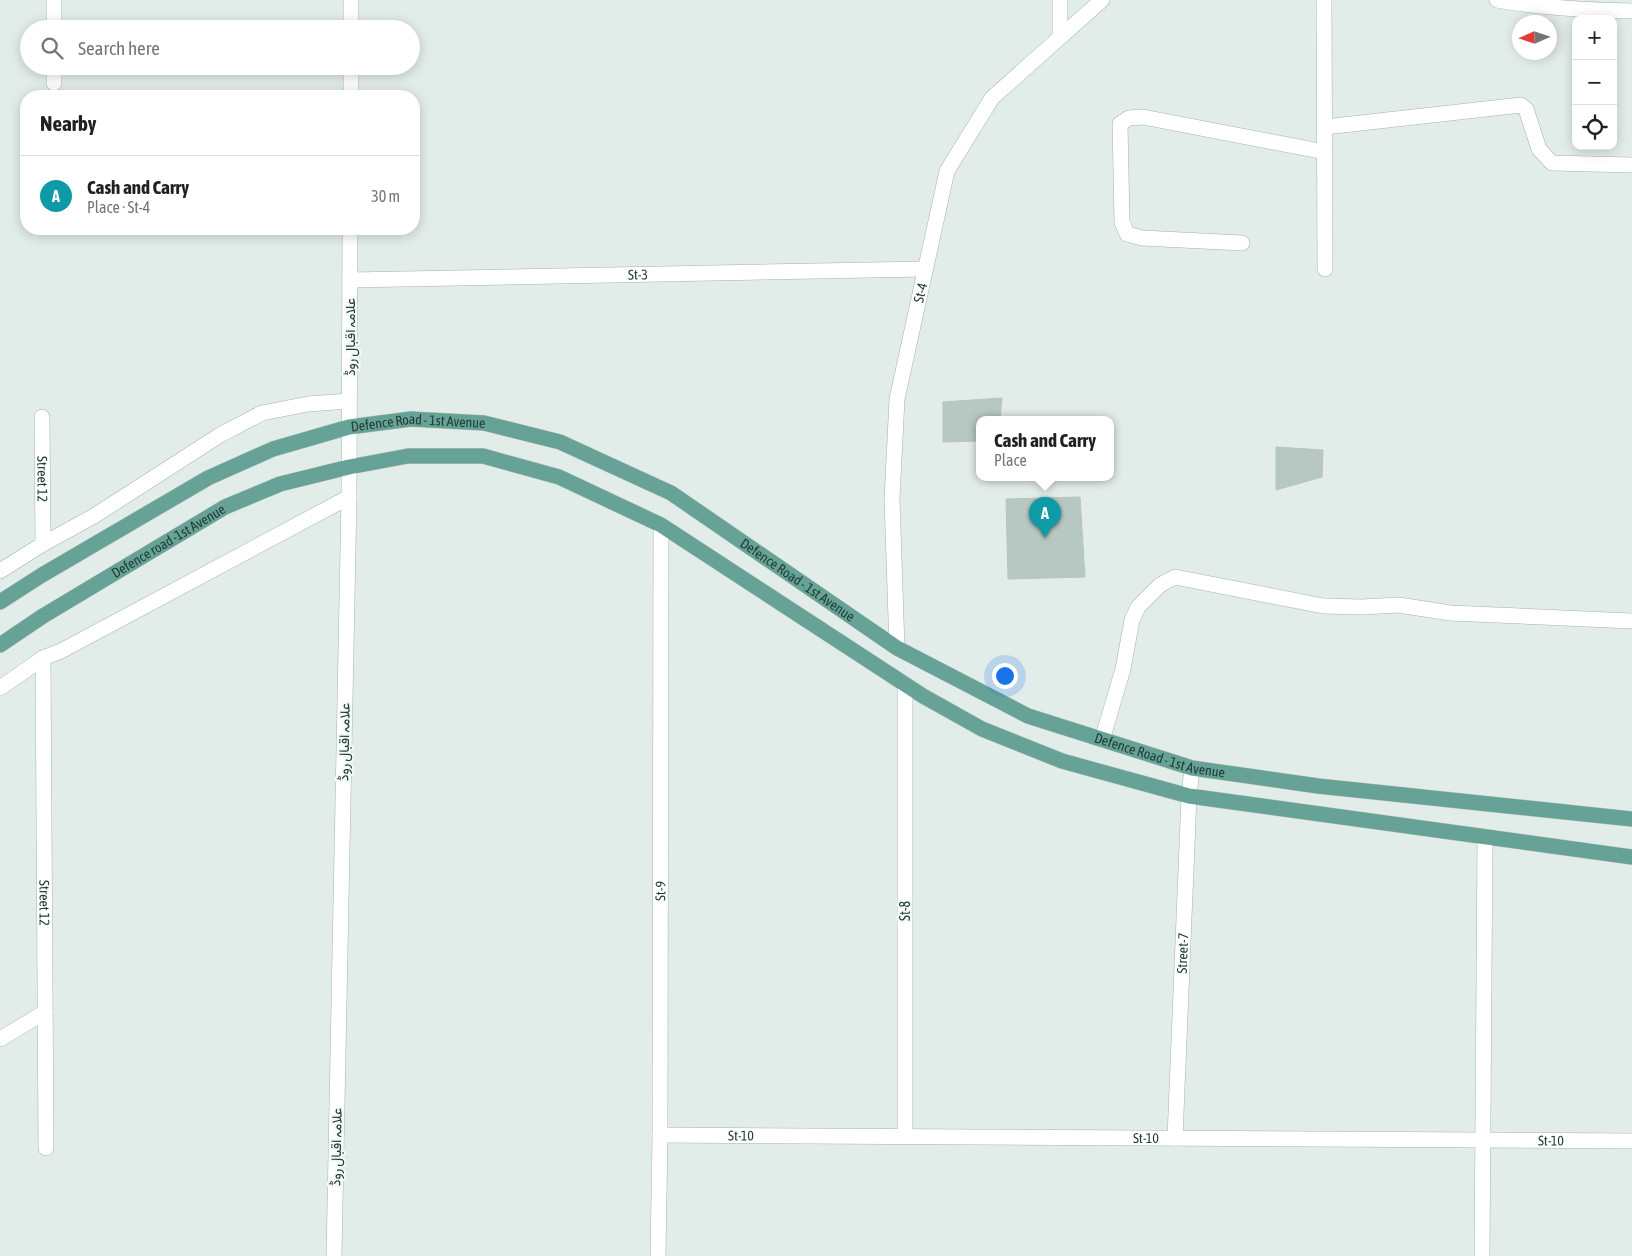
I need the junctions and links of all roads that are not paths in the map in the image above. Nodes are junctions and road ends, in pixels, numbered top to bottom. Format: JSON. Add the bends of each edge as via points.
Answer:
{"nodes":[{"id":1,"x":54,"y":0,"type":"edge"},
{"id":2,"x":351,"y":0,"type":"edge"},
{"id":3,"x":1060,"y":0,"type":"edge"},
{"id":4,"x":1102,"y":0,"type":"edge"},
{"id":5,"x":1324,"y":0,"type":"edge"},
{"id":6,"x":1496,"y":0,"type":"edge"},
{"id":7,"x":1632,"y":11,"type":"edge"},
{"id":8,"x":54,"y":20,"type":"edge"},
{"id":9,"x":351,"y":20,"type":"edge"},
{"id":10,"x":1060,"y":36,"type":"junction"},
{"id":11,"x":54,"y":75,"type":"edge"},
{"id":12,"x":351,"y":75,"type":"edge"},
{"id":13,"x":54,"y":82,"type":"dead end"},
{"id":14,"x":351,"y":90,"type":"edge"},
{"id":15,"x":1325,"y":127,"type":"junction"},
{"id":16,"x":1324,"y":152,"type":"junction"},
{"id":17,"x":1632,"y":165,"type":"edge"},
{"id":18,"x":350,"y":235,"type":"edge"},
{"id":19,"x":1242,"y":243,"type":"dead end"},
{"id":20,"x":926,"y":269,"type":"junction"},
{"id":21,"x":1325,"y":269,"type":"dead end"},
{"id":22,"x":350,"y":280,"type":"junction"},
{"id":23,"x":349,"y":401,"type":"junction"},
{"id":24,"x":42,"y":417,"type":"dead end"},
{"id":25,"x":349,"y":428,"type":"junction"},
{"id":26,"x":349,"y":467,"type":"junction"},
{"id":27,"x":349,"y":497,"type":"junction"},
{"id":28,"x":661,"y":525,"type":"junction"},
{"id":29,"x":43,"y":544,"type":"junction"},
{"id":30,"x":0,"y":571,"type":"edge"},
{"id":31,"x":0,"y":602,"type":"edge"},
{"id":32,"x":1632,"y":621,"type":"edge"},
{"id":33,"x":0,"y":645,"type":"edge"},
{"id":34,"x":897,"y":648,"type":"junction"},
{"id":35,"x":43,"y":658,"type":"junction"},
{"id":36,"x":905,"y":686,"type":"junction"},
{"id":37,"x":0,"y":688,"type":"edge"},
{"id":38,"x":1102,"y":740,"type":"junction"},
{"id":39,"x":1192,"y":768,"type":"junction"},
{"id":40,"x":1189,"y":796,"type":"junction"},
{"id":41,"x":1632,"y":819,"type":"edge"},
{"id":42,"x":1486,"y":837,"type":"junction"},
{"id":43,"x":1632,"y":857,"type":"edge"},
{"id":44,"x":45,"y":1012,"type":"junction"},
{"id":45,"x":0,"y":1039,"type":"edge"},
{"id":46,"x":660,"y":1135,"type":"junction"},
{"id":47,"x":905,"y":1136,"type":"junction"},
{"id":48,"x":1176,"y":1138,"type":"junction"},
{"id":49,"x":1483,"y":1140,"type":"junction"},
{"id":50,"x":1632,"y":1141,"type":"edge"},
{"id":51,"x":46,"y":1148,"type":"dead end"},
{"id":52,"x":334,"y":1256,"type":"edge"},
{"id":53,"x":658,"y":1256,"type":"edge"},
{"id":54,"x":1482,"y":1256,"type":"edge"}],
"edges":[{"from":1,"to":8,"type":"street"},
{"from":2,"to":9,"type":"street"},
{"from":3,"to":10,"type":"street"},
{"from":4,"to":10,"type":"street","name":"St-4"},
{"from":5,"to":15,"type":"street"},
{"from":6,"to":7,"type":"street"},
{"from":10,"to":20,"type":"street","name":"St-4","via":[[992,98],[947,171]]},
{"from":11,"to":13,"type":"street"},
{"from":12,"to":14,"type":"street"},
{"from":15,"to":16,"type":"street"},
{"from":15,"to":17,"type":"street","via":[[1521,105],[1526,109],[1539,149],[1552,163]]},
{"from":16,"to":19,"type":"street","via":[[1142,117],[1130,118],[1120,124],[1122,222],[1127,234],[1142,238]]},
{"from":16,"to":21,"type":"street"},
{"from":18,"to":22,"type":"street","name":"علامہ اقبال روڈ"},
{"from":20,"to":22,"type":"street","name":"St-3"},
{"from":20,"to":34,"type":"street","name":"St-4","via":[[897,399],[892,499]]},
{"from":22,"to":23,"type":"street","name":"علامہ اقبال روڈ"},
{"from":23,"to":25,"type":"street","name":"علامہ اقبال روڈ"},
{"from":23,"to":29,"type":"street","via":[[308,404],[262,413],[220,435],[94,516]]},
{"from":24,"to":29,"type":"street","name":"Street 12"},
{"from":25,"to":26,"type":"street","name":"علامہ اقبال روڈ"},
{"from":25,"to":31,"type":"main road","name":"Defence Road - 1st Avenue","via":[[273,449],[208,478]]},
{"from":25,"to":34,"type":"main road","name":"Defence Road - 1st Avenue","via":[[410,419],[484,423],[560,442],[671,493]]},
{"from":26,"to":27,"type":"street","name":"علامہ اقبال روڈ"},
{"from":26,"to":28,"type":"main road","name":"Defence Road - 1st Avenue","via":[[408,456],[484,456],[559,477]]},
{"from":26,"to":33,"type":"main road","name":"Defence road -1st Avenue","via":[[280,484],[225,507]]},
{"from":27,"to":35,"type":"street"},
{"from":27,"to":52,"type":"street","name":"علامہ اقبال روڈ"},
{"from":28,"to":36,"type":"main road","name":"Defence Road - 1st Avenue"},
{"from":28,"to":46,"type":"street","name":"St-9"},
{"from":29,"to":30,"type":"street"},
{"from":32,"to":38,"type":"street","via":[[1450,613],[1399,605],[1323,606],[1175,576],[1160,585],[1138,607],[1132,620],[1123,669]]},
{"from":34,"to":38,"type":"main road","name":"Defence Road - 1st Avenue","via":[[1028,716]]},
{"from":35,"to":37,"type":"street"},
{"from":35,"to":44,"type":"street","name":"Street 12"},
{"from":36,"to":40,"type":"main road","name":"Defence Road - 1st Avenue","via":[[982,729],[1062,761]]},
{"from":36,"to":47,"type":"street","name":"St-8"},
{"from":38,"to":39,"type":"main road","name":"Defence Road - 1st Avenue"},
{"from":39,"to":40,"type":"street","name":"Street-7"},
{"from":39,"to":41,"type":"main road","name":"Defence Road - 1st Avenue","via":[[1318,786]]},
{"from":40,"to":42,"type":"main road","name":"Defence Road - 1st Avenue"},
{"from":40,"to":48,"type":"street","name":"Street-7"},
{"from":42,"to":43,"type":"main road","name":"Defence Road - 1st Avenue"},
{"from":42,"to":49,"type":"street"},
{"from":44,"to":45,"type":"street"},
{"from":44,"to":51,"type":"street","name":"Street 12"},
{"from":46,"to":47,"type":"street","name":"St-10"},
{"from":46,"to":53,"type":"street","name":"St-9"},
{"from":47,"to":48,"type":"street","name":"St-10"},
{"from":48,"to":49,"type":"street","name":"St-10"},
{"from":49,"to":50,"type":"street","name":"St-10"},
{"from":49,"to":54,"type":"street"}]}
